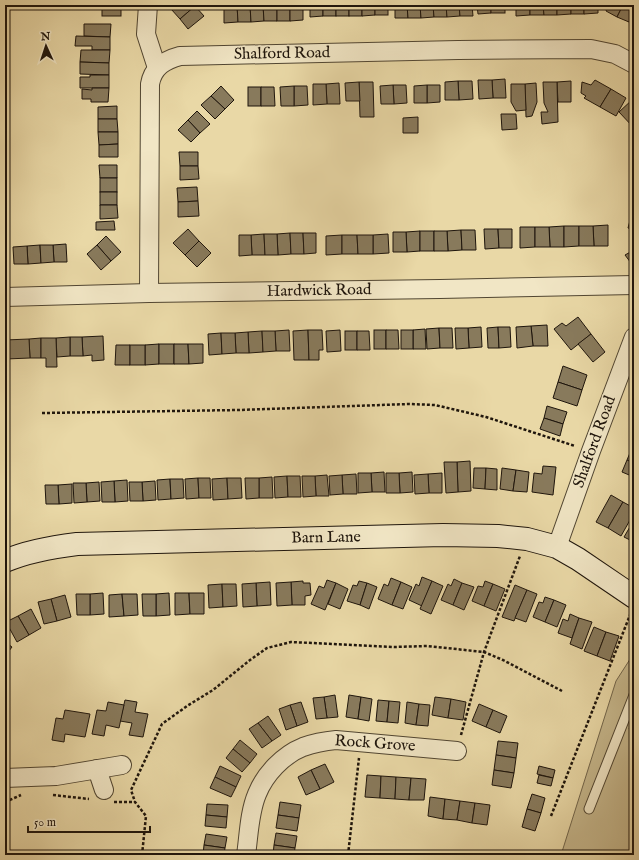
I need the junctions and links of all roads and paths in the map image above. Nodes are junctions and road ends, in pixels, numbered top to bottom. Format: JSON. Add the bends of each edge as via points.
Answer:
{"nodes":[{"id":1,"x":148,"y":5,"type":"edge"},
{"id":2,"x":634,"y":64,"type":"edge"},
{"id":3,"x":157,"y":68,"type":"junction"},
{"id":4,"x":634,"y":285,"type":"edge"},
{"id":5,"x":149,"y":294,"type":"junction"},
{"id":6,"x":5,"y":298,"type":"edge"},
{"id":7,"x":634,"y":336,"type":"edge"},
{"id":8,"x":42,"y":413,"type":"dead end"},
{"id":9,"x":591,"y":451,"type":"junction"},
{"id":10,"x":527,"y":539,"type":"junction"},
{"id":11,"x":557,"y":547,"type":"junction"},
{"id":12,"x":5,"y":561,"type":"edge"},
{"id":13,"x":633,"y":605,"type":"edge"},
{"id":14,"x":484,"y":652,"type":"junction"},
{"id":15,"x":562,"y":691,"type":"dead end"},
{"id":16,"x":634,"y":695,"type":"edge"},
{"id":17,"x":361,"y":742,"type":"junction"},
{"id":18,"x":457,"y":751,"type":"joint"},
{"id":19,"x":122,"y":766,"type":"dead end"},
{"id":20,"x":97,"y":769,"type":"junction"},
{"id":21,"x":5,"y":778,"type":"edge"},
{"id":22,"x":22,"y":794,"type":"dead end"},
{"id":23,"x":51,"y":794,"type":"dead end"},
{"id":24,"x":102,"y":797,"type":"junction"},
{"id":25,"x":5,"y":802,"type":"edge"},
{"id":26,"x":135,"y":802,"type":"junction"},
{"id":27,"x":589,"y":809,"type":"dead end"},
{"id":28,"x":551,"y":816,"type":"dead end"},
{"id":29,"x":142,"y":855,"type":"edge"},
{"id":30,"x":246,"y":855,"type":"edge"},
{"id":31,"x":348,"y":855,"type":"edge"}],
"edges":[{"from":1,"to":3,"type":"street","via":[[146,34]]},
{"from":2,"to":3,"type":"street","name":"Shalford Road","via":[[615,54],[591,49],[466,50],[180,56],[169,59]]},
{"from":3,"to":5,"type":"street","via":[[150,84]]},
{"from":4,"to":5,"type":"street","name":"Hardwick Road"},
{"from":5,"to":6,"type":"street","name":"Hardwick Road"},
{"from":7,"to":9,"type":"street","name":"Shalford Road"},
{"from":8,"to":9,"type":"path","via":[[435,405],[486,417]]},
{"from":9,"to":11,"type":"street","name":"Shalford Road"},
{"from":10,"to":11,"type":"street","name":"Barn Lane"},
{"from":10,"to":12,"type":"street","name":"Barn Lane","via":[[443,535],[77,544],[24,553]]},
{"from":10,"to":14,"type":"path"},
{"from":11,"to":13,"type":"street","name":"Barn Lane","via":[[578,559]]},
{"from":13,"to":28,"type":"path"},
{"from":14,"to":15,"type":"path"},
{"from":14,"to":18,"type":"path"},
{"from":14,"to":26,"type":"path","via":[[427,646],[290,642],[267,648],[213,690],[162,724],[131,790]]},
{"from":16,"to":27,"type":"lane"},
{"from":17,"to":18,"type":"street","name":"Rock Grove"},
{"from":17,"to":30,"type":"street","name":"Rock Grove","via":[[317,742],[303,747],[277,764],[256,795]]},
{"from":17,"to":31,"type":"path"},
{"from":19,"to":20,"type":"street"},
{"from":20,"to":21,"type":"street","via":[[56,776]]},
{"from":20,"to":24,"type":"street"},
{"from":22,"to":25,"type":"path"},
{"from":23,"to":24,"type":"path"},
{"from":24,"to":26,"type":"path"},
{"from":26,"to":29,"type":"path","via":[[146,816]]}]}
